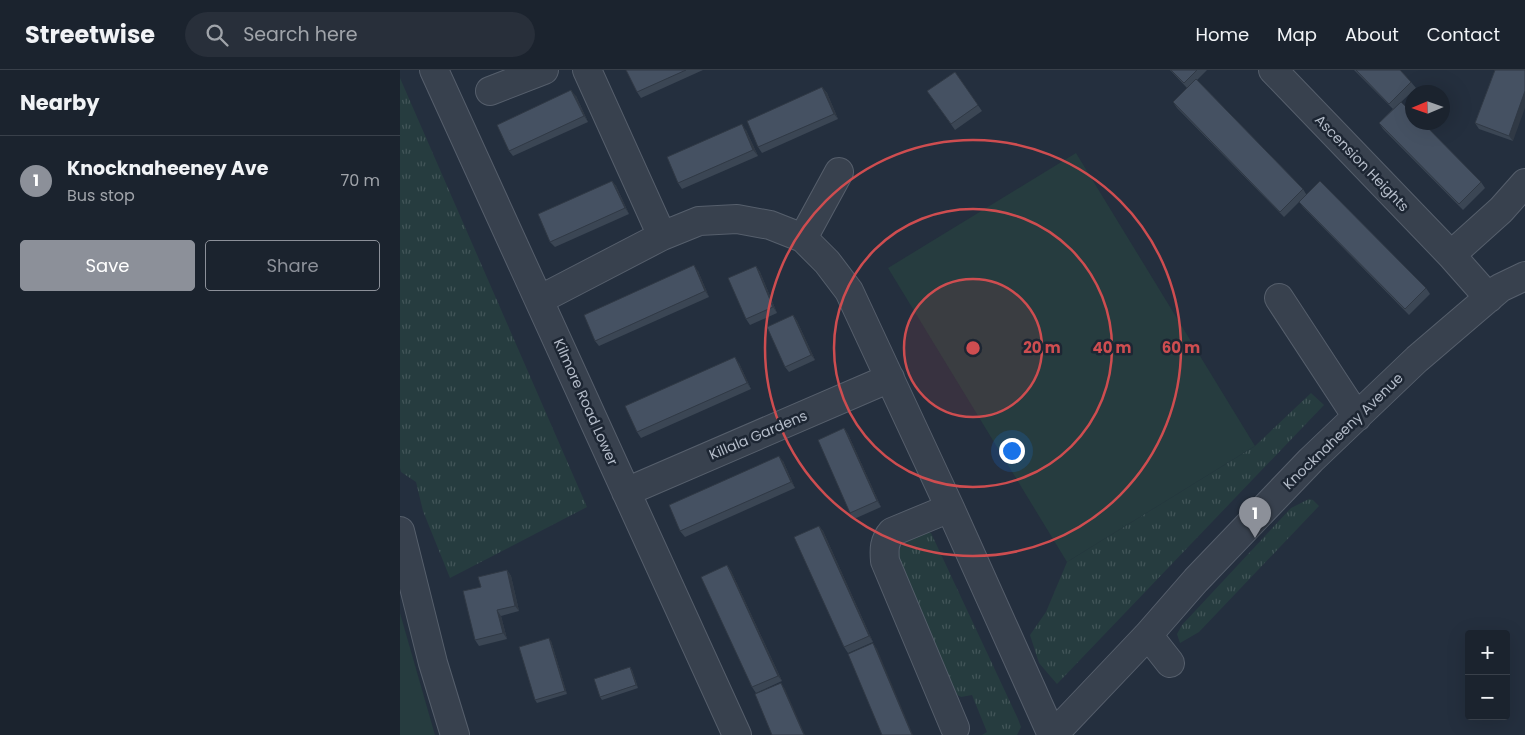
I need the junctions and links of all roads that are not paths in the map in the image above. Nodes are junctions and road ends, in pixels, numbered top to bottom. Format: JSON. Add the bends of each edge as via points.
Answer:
{"nodes":[{"id":1,"x":434,"y":70,"type":"edge"},
{"id":2,"x":544,"y":70,"type":"edge"},
{"id":3,"x":587,"y":70,"type":"edge"},
{"id":4,"x":1273,"y":70,"type":"edge"},
{"id":5,"x":490,"y":91,"type":"dead end"},
{"id":6,"x":839,"y":172,"type":"dead end"},
{"id":7,"x":1525,"y":183,"type":"edge"},
{"id":8,"x":662,"y":236,"type":"junction"},
{"id":9,"x":803,"y":238,"type":"junction"},
{"id":10,"x":1451,"y":255,"type":"junction"},
{"id":11,"x":1525,"y":276,"type":"edge"},
{"id":12,"x":1278,"y":298,"type":"dead end"},
{"id":13,"x":1489,"y":298,"type":"junction"},
{"id":14,"x":539,"y":300,"type":"junction"},
{"id":15,"x":890,"y":378,"type":"junction"},
{"id":16,"x":1357,"y":417,"type":"junction"},
{"id":17,"x":626,"y":492,"type":"junction"},
{"id":18,"x":950,"y":508,"type":"junction"},
{"id":19,"x":400,"y":531,"type":"edge"},
{"id":20,"x":1148,"y":635,"type":"junction"},
{"id":21,"x":1170,"y":663,"type":"dead end"},
{"id":22,"x":955,"y":728,"type":"dead end"},
{"id":23,"x":455,"y":735,"type":"edge"},
{"id":24,"x":737,"y":735,"type":"edge"},
{"id":25,"x":1052,"y":735,"type":"edge"}],
"edges":[{"from":1,"to":14,"type":"street","name":"Kilmore Road Lower"},
{"from":2,"to":5,"type":"street"},
{"from":3,"to":8,"type":"street"},
{"from":4,"to":10,"type":"street","name":"Ascension Heights"},
{"from":6,"to":9,"type":"street"},
{"from":7,"to":10,"type":"street","via":[[1501,210]]},
{"from":8,"to":9,"type":"street","via":[[700,221],[737,219],[770,225]]},
{"from":8,"to":14,"type":"street"},
{"from":9,"to":15,"type":"street","via":[[827,262],[848,291]]},
{"from":10,"to":13,"type":"street","name":"Ascension Heights"},
{"from":11,"to":13,"type":"street","name":"Knocknaheeny Avenue","via":[[1500,288]]},
{"from":12,"to":16,"type":"street"},
{"from":13,"to":16,"type":"street","name":"Knocknaheeny Avenue","via":[[1417,359]]},
{"from":14,"to":17,"type":"street","name":"Kilmore Road Lower"},
{"from":15,"to":17,"type":"street","name":"Killala Gardens"},
{"from":15,"to":18,"type":"street"},
{"from":16,"to":20,"type":"street","name":"Knocknaheeny Avenue","via":[[1272,499]]},
{"from":17,"to":24,"type":"street","name":"Kilmore Road Lower"},
{"from":18,"to":22,"type":"street","via":[[892,532],[886,538],[884,548],[885,561]]},
{"from":18,"to":25,"type":"street"},
{"from":19,"to":23,"type":"street"},
{"from":20,"to":21,"type":"street"},
{"from":20,"to":25,"type":"street","name":"Knocknaheeny Avenue"}]}
